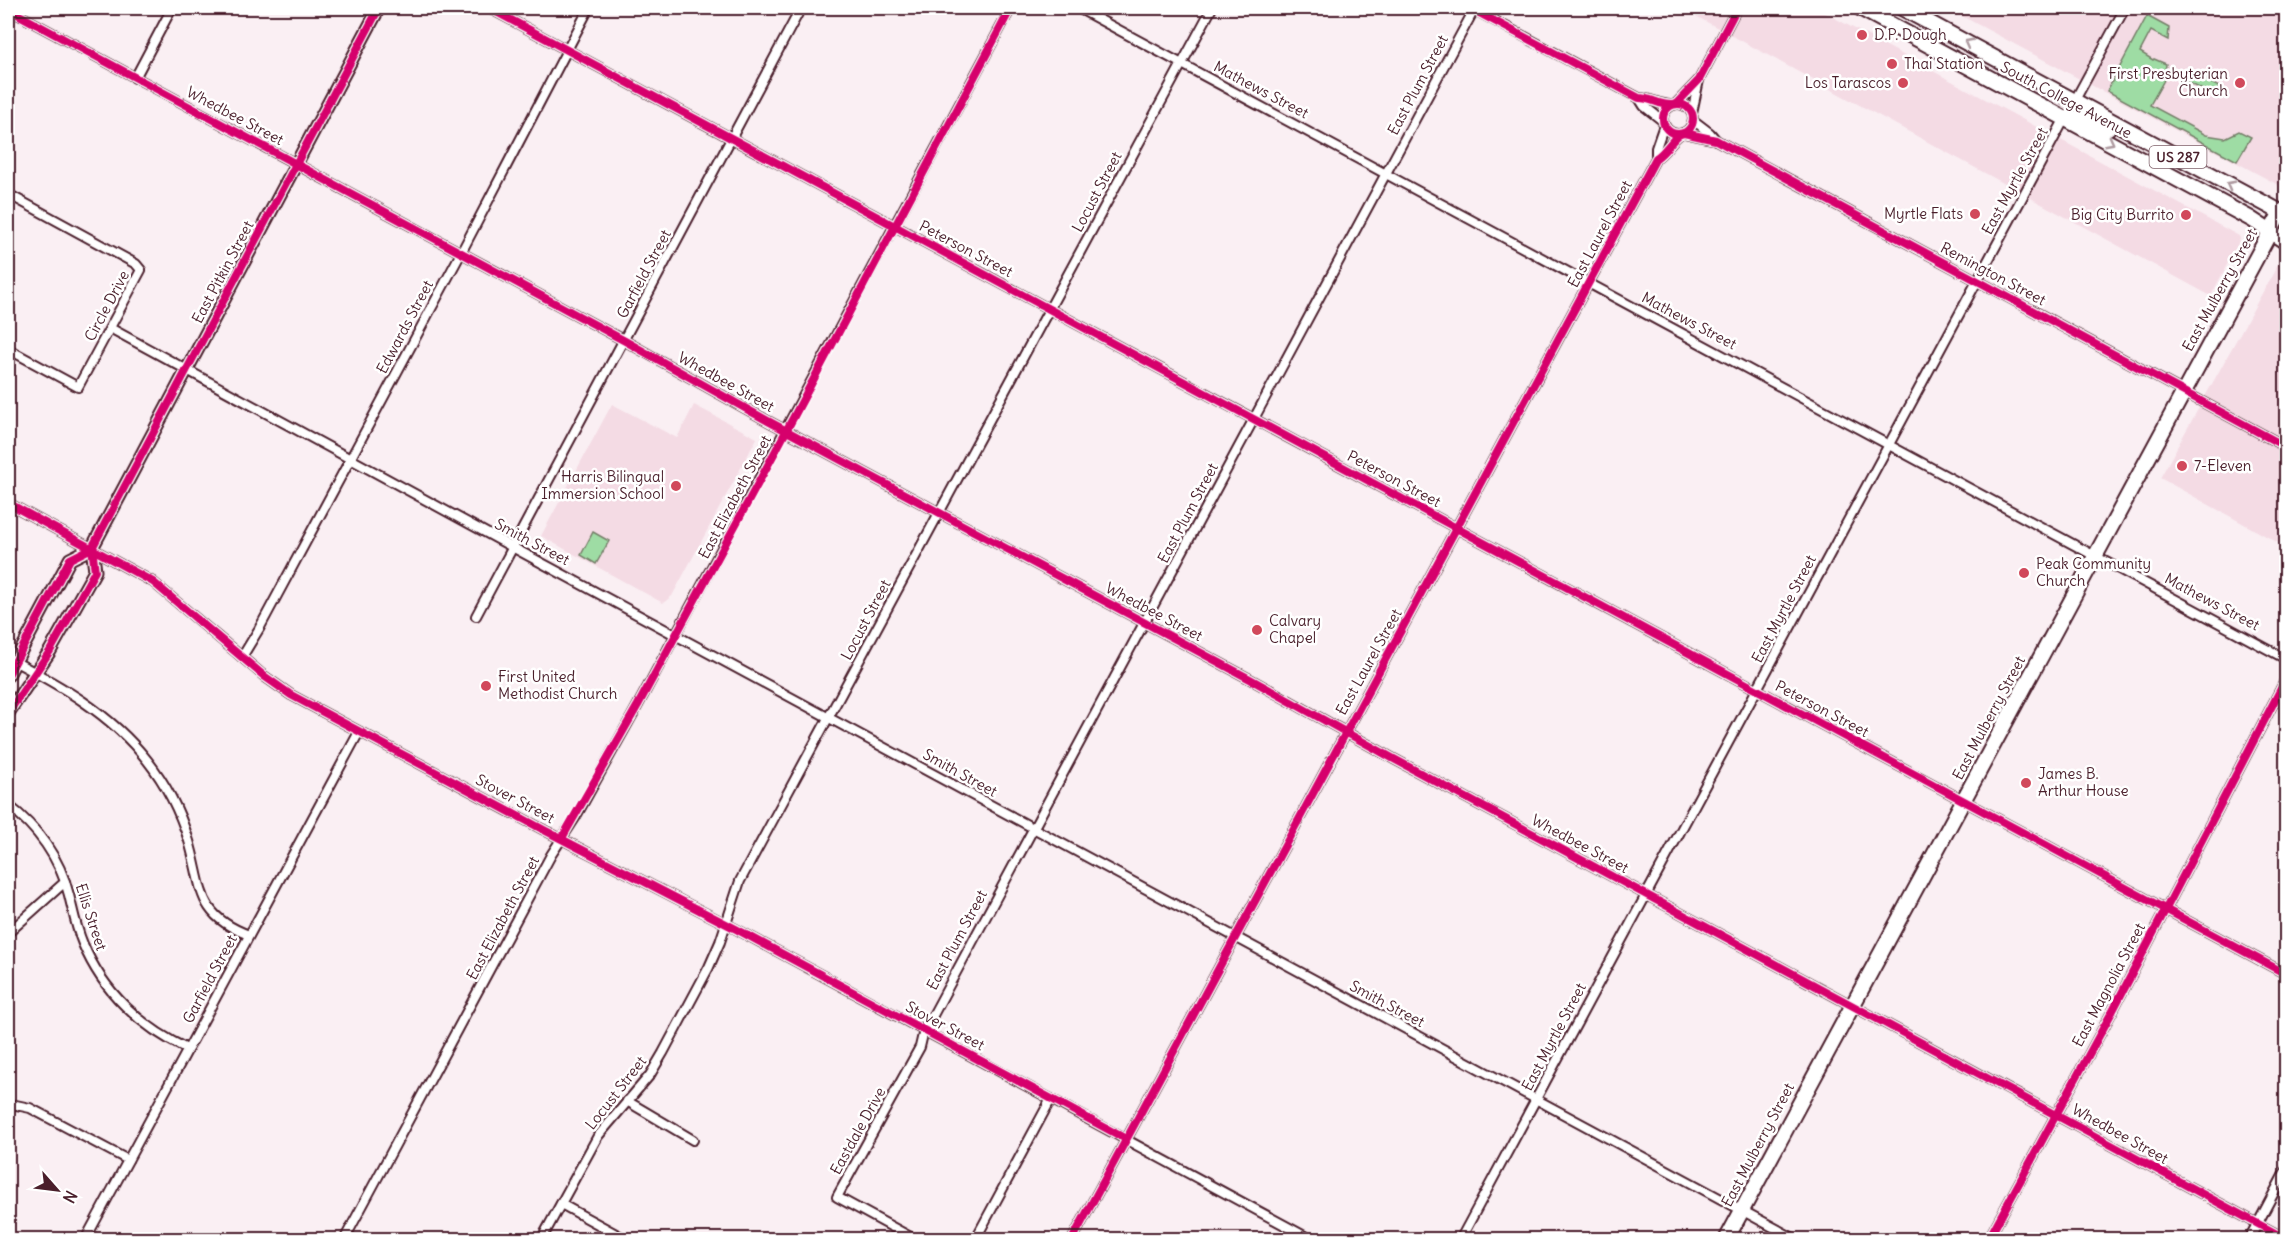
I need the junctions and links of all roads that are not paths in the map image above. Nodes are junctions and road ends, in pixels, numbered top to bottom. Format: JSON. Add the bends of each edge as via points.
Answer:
{"nodes":[{"id":1,"x":172,"y":8,"type":"edge"},
{"id":2,"x":379,"y":8,"type":"edge"},
{"id":3,"x":489,"y":8,"type":"edge"},
{"id":4,"x":589,"y":8,"type":"edge"},
{"id":5,"x":801,"y":8,"type":"edge"},
{"id":6,"x":1011,"y":8,"type":"edge"},
{"id":7,"x":1078,"y":8,"type":"edge"},
{"id":8,"x":1212,"y":8,"type":"edge"},
{"id":9,"x":1473,"y":8,"type":"edge"},
{"id":10,"x":1737,"y":8,"type":"edge"},
{"id":11,"x":1860,"y":8,"type":"edge"},
{"id":12,"x":1902,"y":8,"type":"edge"},
{"id":13,"x":2125,"y":8,"type":"edge"},
{"id":14,"x":8,"y":9,"type":"edge"},
{"id":15,"x":566,"y":49,"type":"junction"},
{"id":16,"x":1182,"y":63,"type":"junction"},
{"id":17,"x":1976,"y":70,"type":"junction"},
{"id":18,"x":135,"y":78,"type":"junction"},
{"id":19,"x":1699,"y":80,"type":"junction"},
{"id":20,"x":1639,"y":98,"type":"junction"},
{"id":21,"x":2075,"y":100,"type":"junction"},
{"id":22,"x":1673,"y":105,"type":"junction"},
{"id":23,"x":1693,"y":117,"type":"junction"},
{"id":24,"x":2065,"y":118,"type":"junction"},
{"id":25,"x":1663,"y":123,"type":"junction"},
{"id":26,"x":1682,"y":134,"type":"junction"},
{"id":27,"x":731,"y":138,"type":"junction"},
{"id":28,"x":1716,"y":140,"type":"junction"},
{"id":29,"x":2152,"y":143,"type":"junction"},
{"id":30,"x":1656,"y":158,"type":"junction"},
{"id":31,"x":296,"y":165,"type":"junction"},
{"id":32,"x":1386,"y":173,"type":"junction"},
{"id":33,"x":8,"y":194,"type":"edge"},
{"id":34,"x":2284,"y":213,"type":"edge"},
{"id":35,"x":894,"y":226,"type":"junction"},
{"id":36,"x":2271,"y":232,"type":"junction"},
{"id":37,"x":2286,"y":242,"type":"edge"},
{"id":38,"x":461,"y":253,"type":"junction"},
{"id":39,"x":1977,"y":280,"type":"junction"},
{"id":40,"x":1589,"y":282,"type":"junction"},
{"id":41,"x":1049,"y":309,"type":"junction"},
{"id":42,"x":110,"y":328,"type":"junction"},
{"id":43,"x":625,"y":341,"type":"junction"},
{"id":44,"x":8,"y":349,"type":"edge"},
{"id":45,"x":187,"y":368,"type":"junction"},
{"id":46,"x":2184,"y":391,"type":"junction"},
{"id":47,"x":1253,"y":419,"type":"junction"},
{"id":48,"x":786,"y":430,"type":"junction"},
{"id":49,"x":1888,"y":444,"type":"junction"},
{"id":50,"x":2286,"y":447,"type":"edge"},
{"id":51,"x":350,"y":457,"type":"junction"},
{"id":52,"x":8,"y":503,"type":"edge"},
{"id":53,"x":940,"y":512,"type":"junction"},
{"id":54,"x":1456,"y":528,"type":"junction"},
{"id":55,"x":92,"y":548,"type":"junction"},
{"id":56,"x":514,"y":548,"type":"junction"},
{"id":57,"x":2095,"y":555,"type":"junction"},
{"id":58,"x":476,"y":616,"type":"dead end"},
{"id":59,"x":1145,"y":622,"type":"junction"},
{"id":60,"x":676,"y":634,"type":"junction"},
{"id":61,"x":242,"y":657,"type":"junction"},
{"id":62,"x":2286,"y":659,"type":"edge"},
{"id":63,"x":11,"y":660,"type":"edge"},
{"id":64,"x":35,"y":673,"type":"junction"},
{"id":65,"x":8,"y":675,"type":"edge"},
{"id":66,"x":2286,"y":679,"type":"edge"},
{"id":67,"x":1757,"y":689,"type":"junction"},
{"id":68,"x":8,"y":713,"type":"edge"},
{"id":69,"x":829,"y":717,"type":"junction"},
{"id":70,"x":359,"y":732,"type":"junction"},
{"id":71,"x":1346,"y":733,"type":"junction"},
{"id":72,"x":1963,"y":800,"type":"junction"},
{"id":73,"x":8,"y":805,"type":"edge"},
{"id":74,"x":1033,"y":828,"type":"junction"},
{"id":75,"x":562,"y":838,"type":"junction"},
{"id":76,"x":65,"y":882,"type":"junction"},
{"id":77,"x":1646,"y":895,"type":"junction"},
{"id":78,"x":2165,"y":908,"type":"junction"},
{"id":79,"x":726,"y":924,"type":"junction"},
{"id":80,"x":8,"y":933,"type":"edge"},
{"id":81,"x":249,"y":934,"type":"junction"},
{"id":82,"x":1235,"y":937,"type":"junction"},
{"id":83,"x":2286,"y":974,"type":"edge"},
{"id":84,"x":1852,"y":1006,"type":"junction"},
{"id":85,"x":924,"y":1030,"type":"junction"},
{"id":86,"x":187,"y":1049,"type":"junction"},
{"id":87,"x":1051,"y":1099,"type":"junction"},
{"id":88,"x":1536,"y":1099,"type":"junction"},
{"id":89,"x":627,"y":1101,"type":"junction"},
{"id":90,"x":8,"y":1107,"type":"edge"},
{"id":91,"x":2056,"y":1115,"type":"junction"},
{"id":92,"x":1126,"y":1139,"type":"junction"},
{"id":93,"x":693,"y":1140,"type":"dead end"},
{"id":94,"x":128,"y":1160,"type":"junction"},
{"id":95,"x":2286,"y":1170,"type":"edge"},
{"id":96,"x":561,"y":1204,"type":"junction"},
{"id":97,"x":1742,"y":1210,"type":"junction"},
{"id":98,"x":2257,"y":1224,"type":"junction"},
{"id":99,"x":85,"y":1239,"type":"edge"},
{"id":100,"x":344,"y":1239,"type":"edge"},
{"id":101,"x":541,"y":1239,"type":"edge"},
{"id":102,"x":627,"y":1239,"type":"edge"},
{"id":103,"x":916,"y":1239,"type":"edge"},
{"id":104,"x":975,"y":1239,"type":"edge"},
{"id":105,"x":1072,"y":1239,"type":"edge"},
{"id":106,"x":1312,"y":1239,"type":"edge"},
{"id":107,"x":1460,"y":1239,"type":"edge"},
{"id":108,"x":1726,"y":1239,"type":"edge"},
{"id":109,"x":1797,"y":1239,"type":"edge"},
{"id":110,"x":1988,"y":1239,"type":"edge"},
{"id":111,"x":2249,"y":1239,"type":"edge"},
{"id":112,"x":2286,"y":1239,"type":"edge"}],
"edges":[{"from":1,"to":18,"type":"street"},
{"from":2,"to":31,"type":"street","name":"East Pitkin Street"},
{"from":3,"to":15,"type":"street","name":"Peterson Street"},
{"from":4,"to":15,"type":"street","name":"Edwards Street"},
{"from":5,"to":27,"type":"street","name":"Garfield Street"},
{"from":6,"to":35,"type":"street","name":"East Elizabeth Street"},
{"from":7,"to":16,"type":"street","name":"Mathews Street"},
{"from":8,"to":16,"type":"street","name":"Locust Street"},
{"from":9,"to":20,"type":"street"},
{"from":9,"to":32,"type":"street","name":"East Plum Street"},
{"from":10,"to":19,"type":"street"},
{"from":11,"to":17,"type":"highway","name":"South College Avenue","number":"US 287"},
{"from":21,"to":12,"type":"highway","name":"South College Avenue","number":"US 287","one_way":true},
{"from":13,"to":21,"type":"street"},
{"from":14,"to":18,"type":"street","name":"Whedbee Street"},
{"from":15,"to":27,"type":"street","name":"Peterson Street"},
{"from":15,"to":38,"type":"street","name":"Edwards Street"},
{"from":16,"to":32,"type":"street","name":"Mathews Street"},
{"from":16,"to":41,"type":"street","name":"Locust Street"},
{"from":17,"to":21,"type":"highway","via":[[1996,72],[2048,99]]},
{"from":17,"to":24,"type":"highway","name":"South College Avenue","number":"US 287"},
{"from":18,"to":31,"type":"street","name":"Whedbee Street"},
{"from":19,"to":22,"type":"street"},
{"from":19,"to":23,"type":"street"},
{"from":20,"to":22,"type":"street"},
{"from":20,"to":25,"type":"street"},
{"from":21,"to":29,"type":"highway","name":"South College Avenue","number":"US 287"},
{"from":22,"to":23,"type":"street","via":[[1685,106]]},
{"from":22,"to":25,"type":"street","via":[[1664,112]]},
{"from":23,"to":26,"type":"street","via":[[1691,127]]},
{"from":23,"to":28,"type":"street","name":"Remington Street"},
{"from":24,"to":29,"type":"highway","via":[[2092,119],[2128,138]]},
{"from":24,"to":36,"type":"highway","name":"South College Avenue","number":"US 287","one_way":true},
{"from":24,"to":39,"type":"street","name":"East Myrtle Street"},
{"from":25,"to":26,"type":"street","via":[[1670,132]]},
{"from":25,"to":30,"type":"street","name":"East Laurel Street"},
{"from":26,"to":28,"type":"street","name":"Remington Street"},
{"from":26,"to":30,"type":"street","name":"East Laurel Street"},
{"from":27,"to":35,"type":"street","name":"Peterson Street"},
{"from":27,"to":43,"type":"street","name":"Garfield Street"},
{"from":28,"to":39,"type":"street","name":"Remington Street"},
{"from":34,"to":29,"type":"highway","name":"South College Avenue","number":"US 287","one_way":true},
{"from":30,"to":40,"type":"street","name":"East Laurel Street"},
{"from":31,"to":38,"type":"street","name":"Whedbee Street"},
{"from":31,"to":45,"type":"street","name":"East Pitkin Street"},
{"from":32,"to":40,"type":"street","name":"Mathews Street"},
{"from":32,"to":47,"type":"street","name":"East Plum Street"},
{"from":33,"to":42,"type":"street","name":"Circle Drive","via":[[141,270]]},
{"from":34,"to":36,"type":"highway","name":"East Mulberry Street"},
{"from":35,"to":41,"type":"street","name":"Peterson Street"},
{"from":35,"to":48,"type":"street","name":"East Elizabeth Street"},
{"from":36,"to":37,"type":"highway","name":"South College Avenue","number":"US 287"},
{"from":36,"to":46,"type":"highway","name":"East Mulberry Street"},
{"from":38,"to":43,"type":"street","name":"Whedbee Street"},
{"from":38,"to":51,"type":"street","name":"Edwards Street"},
{"from":39,"to":46,"type":"street","name":"Remington Street"},
{"from":39,"to":49,"type":"street","name":"East Myrtle Street"},
{"from":40,"to":49,"type":"street","name":"Mathews Street"},
{"from":40,"to":54,"type":"street","name":"East Laurel Street"},
{"from":41,"to":47,"type":"street","name":"Peterson Street"},
{"from":41,"to":53,"type":"street","name":"Locust Street"},
{"from":42,"to":44,"type":"street","name":"Circle Drive","via":[[78,387]]},
{"from":42,"to":45,"type":"street","name":"Smith Street"},
{"from":43,"to":48,"type":"street","name":"Whedbee Street"},
{"from":43,"to":56,"type":"street","name":"Garfield Street"},
{"from":45,"to":51,"type":"street","name":"Smith Street"},
{"from":45,"to":55,"type":"street","name":"East Pitkin Street"},
{"from":46,"to":50,"type":"street","name":"Remington Street"},
{"from":46,"to":57,"type":"highway","name":"East Mulberry Street"},
{"from":47,"to":54,"type":"street","name":"Peterson Street"},
{"from":47,"to":59,"type":"street","name":"East Plum Street"},
{"from":48,"to":53,"type":"street","name":"Whedbee Street"},
{"from":48,"to":60,"type":"street","name":"East Elizabeth Street"},
{"from":49,"to":57,"type":"street","name":"Mathews Street"},
{"from":49,"to":67,"type":"street","name":"East Myrtle Street"},
{"from":51,"to":56,"type":"street","name":"Smith Street"},
{"from":51,"to":61,"type":"street","name":"Edwards Street"},
{"from":52,"to":55,"type":"street","name":"Stover Street"},
{"from":53,"to":59,"type":"street","name":"Whedbee Street"},
{"from":53,"to":69,"type":"street","name":"Locust Street"},
{"from":54,"to":67,"type":"street","name":"Peterson Street"},
{"from":54,"to":71,"type":"street","name":"East Laurel Street"},
{"from":55,"to":61,"type":"street","name":"Stover Street","via":[[153,582]]},
{"from":55,"to":63,"type":"street","name":"East Pitkin Street","via":[[70,559]]},
{"from":55,"to":64,"type":"street","name":"East Pitkin Street","via":[[95,572]]},
{"from":56,"to":58,"type":"street","name":"Garfield Street"},
{"from":56,"to":60,"type":"street","name":"Smith Street"},
{"from":57,"to":62,"type":"street","name":"Mathews Street"},
{"from":57,"to":72,"type":"highway","name":"East Mulberry Street"},
{"from":59,"to":71,"type":"street","name":"Whedbee Street"},
{"from":59,"to":74,"type":"street","name":"East Plum Street"},
{"from":60,"to":69,"type":"street","name":"Smith Street"},
{"from":60,"to":75,"type":"street","name":"East Elizabeth Street"},
{"from":61,"to":70,"type":"street","name":"Stover Street","via":[[279,687]]},
{"from":63,"to":64,"type":"street"},
{"from":63,"to":65,"type":"street","name":"East Pitkin Street"},
{"from":64,"to":68,"type":"street","name":"East Pitkin Street"},
{"from":64,"to":81,"type":"street","via":[[89,705],[147,760],[182,822],[205,901],[227,925]]},
{"from":66,"to":78,"type":"street","name":"East Magnolia Street"},
{"from":67,"to":72,"type":"street","name":"Peterson Street"},
{"from":67,"to":77,"type":"street","name":"East Myrtle Street"},
{"from":69,"to":74,"type":"street","name":"Smith Street"},
{"from":69,"to":79,"type":"street","name":"Locust Street","via":[[741,881]]},
{"from":70,"to":75,"type":"street","name":"Stover Street"},
{"from":70,"to":81,"type":"street","name":"Garfield Street"},
{"from":71,"to":77,"type":"street","name":"Whedbee Street"},
{"from":71,"to":82,"type":"street","name":"East Laurel Street"},
{"from":72,"to":78,"type":"street","name":"Peterson Street"},
{"from":72,"to":84,"type":"highway","name":"East Mulberry Street"},
{"from":73,"to":76,"type":"street","name":"Ellis Street","via":[[41,837]]},
{"from":74,"to":82,"type":"street","name":"Smith Street"},
{"from":74,"to":85,"type":"street","name":"East Plum Street"},
{"from":75,"to":79,"type":"street","name":"Stover Street"},
{"from":75,"to":100,"type":"street","name":"East Elizabeth Street"},
{"from":76,"to":80,"type":"street"},
{"from":76,"to":86,"type":"street","name":"Ellis Street","via":[[83,944],[108,987],[139,1019]]},
{"from":77,"to":84,"type":"street","name":"Whedbee Street"},
{"from":77,"to":88,"type":"street","name":"East Myrtle Street"},
{"from":78,"to":83,"type":"street","name":"Peterson Street"},
{"from":78,"to":91,"type":"street","name":"East Magnolia Street"},
{"from":79,"to":85,"type":"street","name":"Stover Street"},
{"from":79,"to":89,"type":"street","name":"Locust Street","via":[[709,967],[663,1053]]},
{"from":81,"to":86,"type":"street","name":"Garfield Street"},
{"from":82,"to":88,"type":"street","name":"Smith Street"},
{"from":82,"to":92,"type":"street","name":"East Laurel Street"},
{"from":84,"to":91,"type":"street","name":"Whedbee Street"},
{"from":84,"to":97,"type":"highway","name":"East Mulberry Street"},
{"from":85,"to":87,"type":"street","name":"Stover Street"},
{"from":85,"to":103,"type":"street","name":"Eastdale Drive","via":[[920,1047],[837,1197]]},
{"from":86,"to":94,"type":"street","name":"Garfield Street"},
{"from":87,"to":92,"type":"street","name":"Stover Street"},
{"from":87,"to":104,"type":"street"},
{"from":88,"to":97,"type":"street","name":"Smith Street"},
{"from":88,"to":107,"type":"street","name":"East Myrtle Street"},
{"from":89,"to":93,"type":"street"},
{"from":89,"to":96,"type":"street","name":"Locust Street","via":[[598,1136]]},
{"from":90,"to":94,"type":"street","via":[[30,1108]]},
{"from":91,"to":98,"type":"street","name":"Whedbee Street"},
{"from":91,"to":110,"type":"street","name":"East Magnolia Street"},
{"from":92,"to":105,"type":"street","name":"East Laurel Street"},
{"from":92,"to":106,"type":"street","name":"Stover Street"},
{"from":94,"to":99,"type":"street","name":"Garfield Street"},
{"from":95,"to":98,"type":"street"},
{"from":96,"to":101,"type":"street","name":"Locust Street"},
{"from":96,"to":102,"type":"street"},
{"from":97,"to":108,"type":"highway","name":"East Mulberry Street"},
{"from":97,"to":109,"type":"street","name":"Smith Street"},
{"from":98,"to":111,"type":"street"},
{"from":98,"to":112,"type":"street","name":"Whedbee Street"}]}
